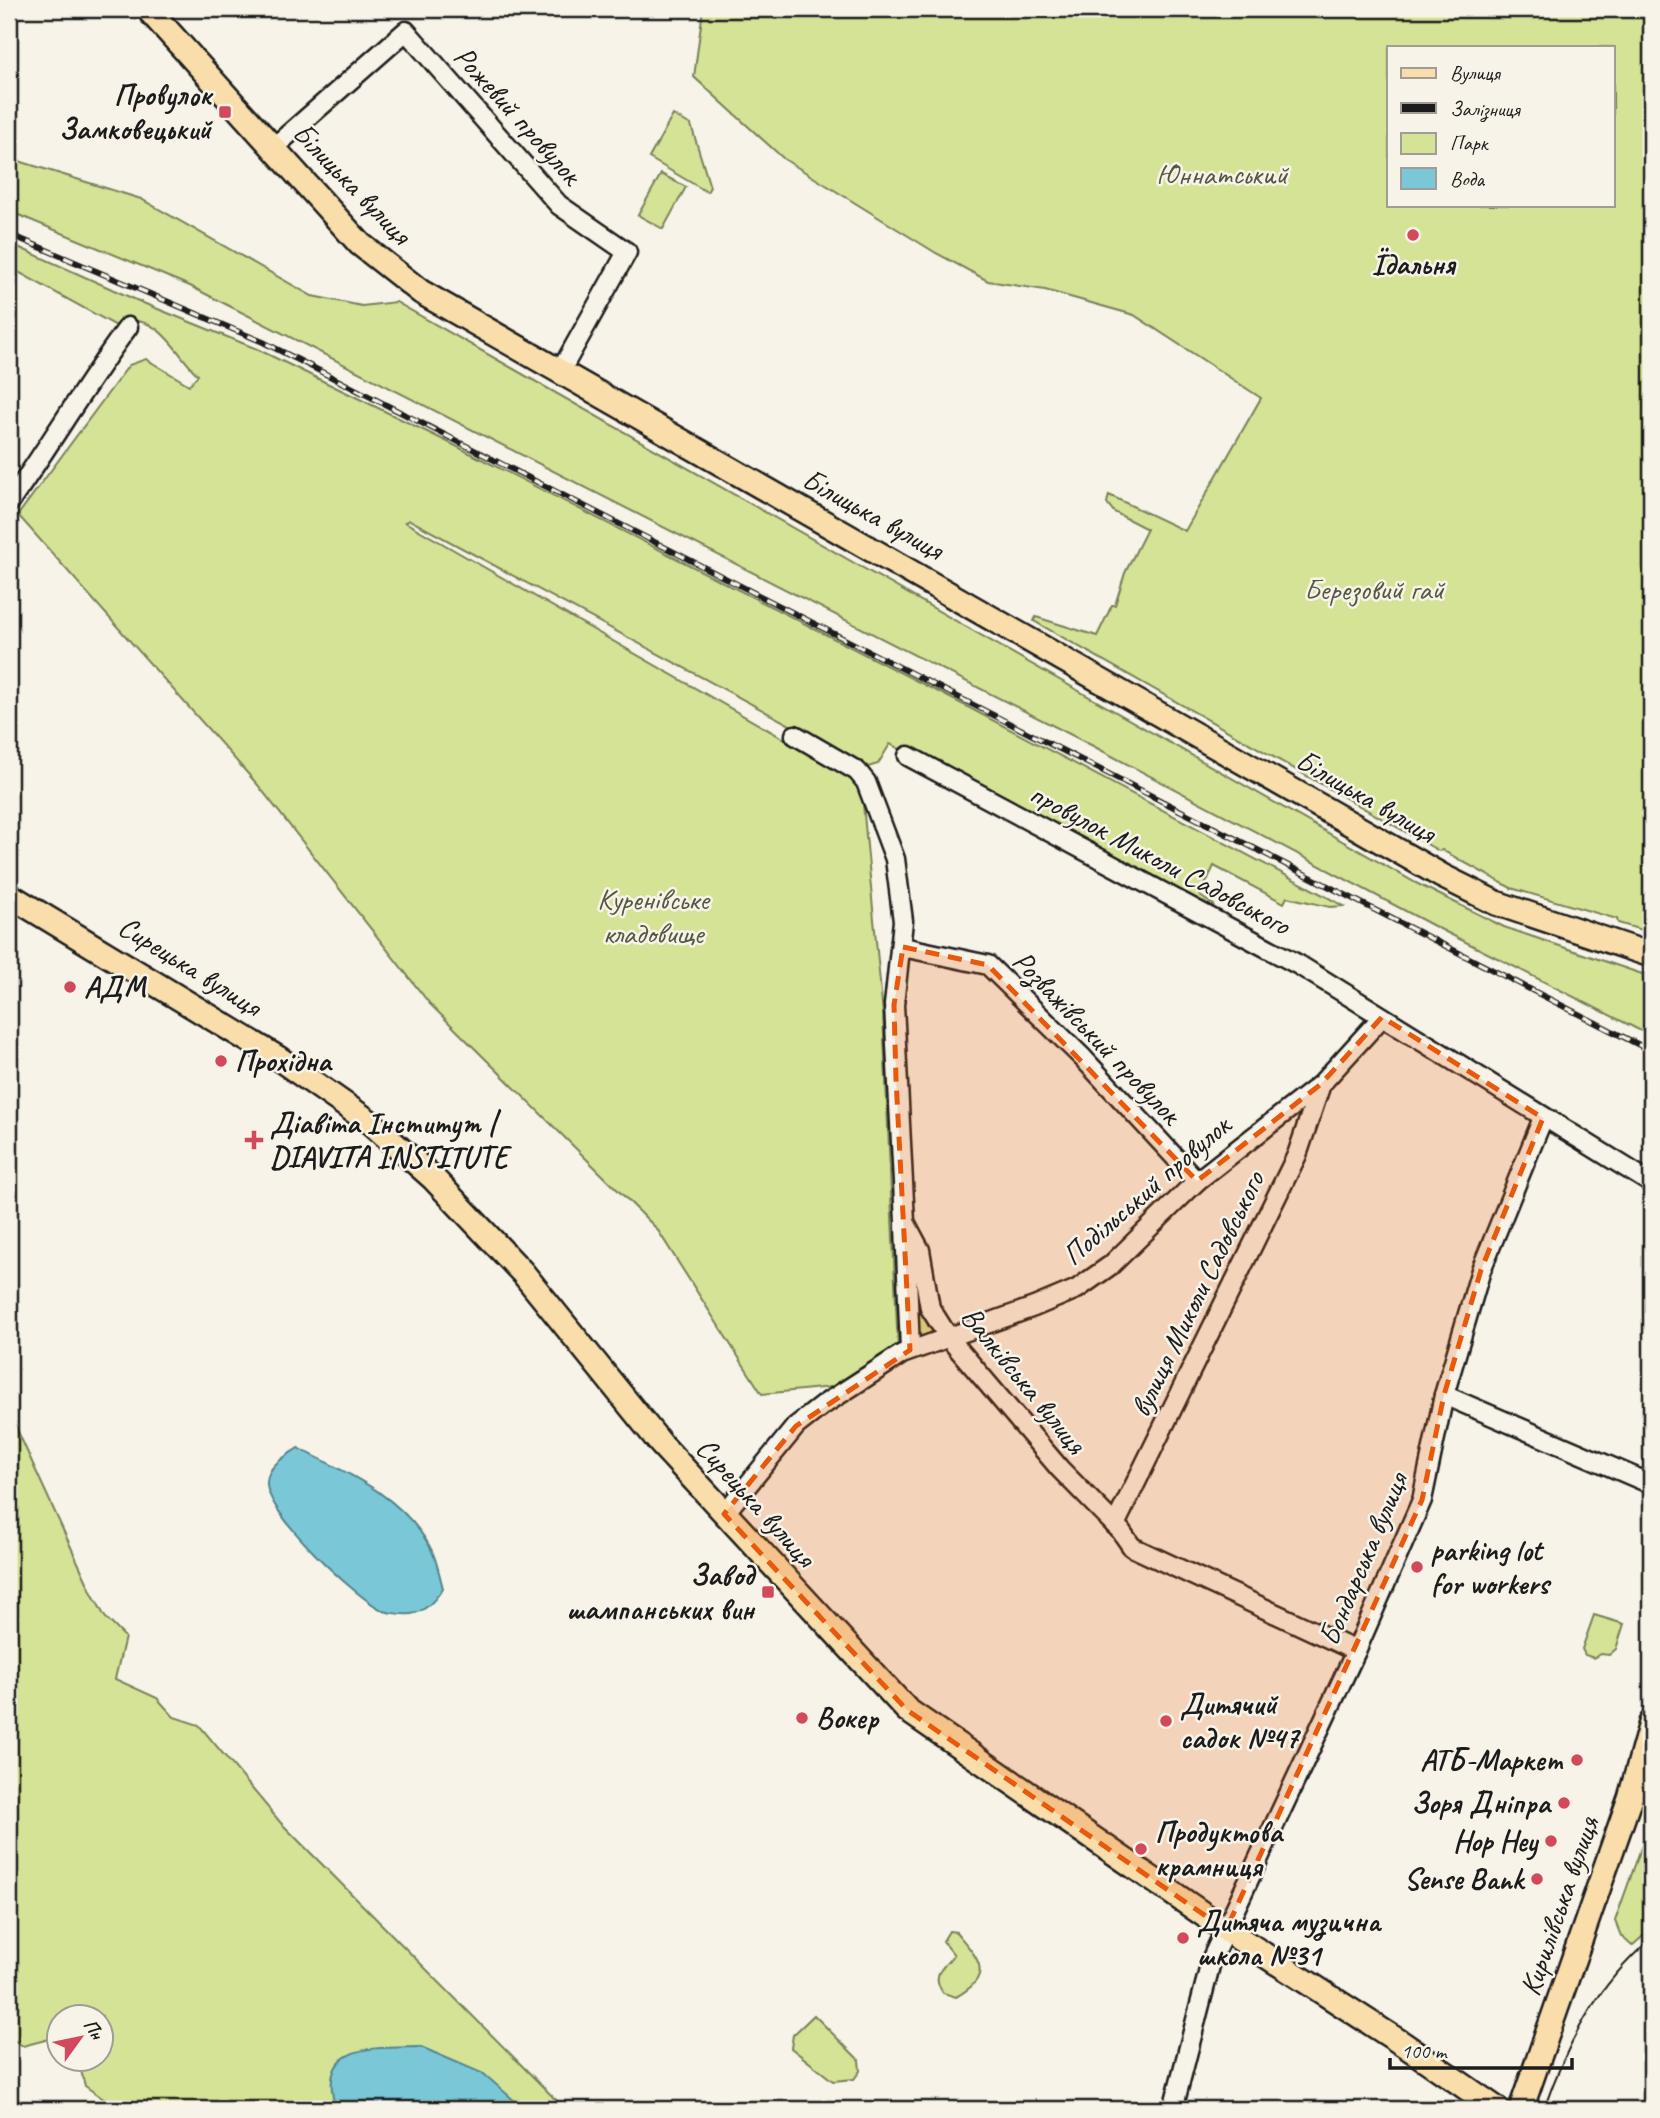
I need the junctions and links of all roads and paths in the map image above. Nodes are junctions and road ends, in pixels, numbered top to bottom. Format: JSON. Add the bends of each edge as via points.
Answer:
{"nodes":[{"id":1,"x":148,"y":9,"type":"edge"},
{"id":2,"x":273,"y":148,"type":"junction"},
{"id":3,"x":128,"y":327,"type":"dead end"},
{"id":4,"x":560,"y":372,"type":"junction"},
{"id":5,"x":9,"y":503,"type":"edge"},
{"id":6,"x":795,"y":735,"type":"dead end"},
{"id":7,"x":908,"y":756,"type":"dead end"},
{"id":8,"x":9,"y":895,"type":"edge"},
{"id":9,"x":903,"y":947,"type":"junction"},
{"id":10,"x":1651,"y":955,"type":"edge"},
{"id":11,"x":1382,"y":1017,"type":"junction"},
{"id":12,"x":1321,"y":1084,"type":"junction"},
{"id":13,"x":1543,"y":1118,"type":"junction"},
{"id":14,"x":1198,"y":1181,"type":"junction"},
{"id":15,"x":1651,"y":1183,"type":"edge"},
{"id":16,"x":905,"y":1222,"type":"junction"},
{"id":17,"x":949,"y":1338,"type":"junction"},
{"id":18,"x":910,"y":1350,"type":"junction"},
{"id":19,"x":1444,"y":1395,"type":"junction"},
{"id":20,"x":1651,"y":1483,"type":"edge"},
{"id":21,"x":724,"y":1514,"type":"junction"},
{"id":22,"x":1115,"y":1525,"type":"junction"},
{"id":23,"x":1356,"y":1651,"type":"junction"},
{"id":24,"x":1651,"y":1723,"type":"edge"},
{"id":25,"x":1226,"y":1930,"type":"junction"},
{"id":26,"x":1173,"y":2109,"type":"edge"},
{"id":27,"x":1497,"y":2109,"type":"edge"},
{"id":28,"x":1521,"y":2109,"type":"edge"}],
"edges":[{"from":1,"to":2,"type":"main road","name":"Білицька вулиця"},
{"from":2,"to":4,"type":"main road","name":"Білицька вулиця","via":[[360,244],[393,272]]},
{"from":2,"to":4,"type":"street","name":"Рожевий провулок","via":[[406,30],[559,205],[627,252]]},
{"from":3,"to":5,"type":"street","via":[[82,388]]},
{"from":4,"to":10,"type":"main road","name":"Білицька вулиця","via":[[1443,876],[1496,903]]},
{"from":6,"to":9,"type":"street","name":"Валківська вулиця","via":[[858,771],[866,782],[895,859]]},
{"from":7,"to":11,"type":"street","name":"провулок Миколи Садовського","via":[[1299,965]]},
{"from":8,"to":21,"type":"main road","name":"Сирецька вулиця","via":[[222,1021],[371,1123],[434,1179],[523,1273],[661,1444]]},
{"from":9,"to":14,"type":"street","name":"Розважівський провулок","via":[[988,965]]},
{"from":9,"to":16,"type":"street","name":"Валківська вулиця","via":[[894,1005]]},
{"from":11,"to":12,"type":"street","name":"Подільський провулок"},
{"from":11,"to":13,"type":"street"},
{"from":12,"to":14,"type":"street","name":"Подільський провулок"},
{"from":12,"to":22,"type":"street","name":"вулиця Миколи Садовського","via":[[1297,1155]]},
{"from":13,"to":15,"type":"street"},
{"from":13,"to":19,"type":"street","name":"Бондарська вулиця","via":[[1481,1270]]},
{"from":14,"to":17,"type":"street","name":"Подільський провулок","via":[[1119,1257],[1077,1289]]},
{"from":16,"to":17,"type":"street","name":"Валківська вулиця","via":[[920,1250],[930,1308]]},
{"from":16,"to":18,"type":"street"},
{"from":17,"to":18,"type":"street","name":"Подільський провулок"},
{"from":17,"to":22,"type":"street","name":"Валківська вулиця","via":[[1060,1469]]},
{"from":18,"to":21,"type":"street","name":"Подільський провулок","via":[[796,1426]]},
{"from":19,"to":20,"type":"street"},
{"from":19,"to":23,"type":"street","name":"Бондарська вулиця","via":[[1422,1500]]},
{"from":21,"to":25,"type":"main road","name":"Сирецька вулиця","via":[[898,1702]]},
{"from":22,"to":23,"type":"street","name":"Валківська вулиця","via":[[1132,1547]]},
{"from":23,"to":25,"type":"street","name":"Бондарська вулиця"},
{"from":24,"to":28,"type":"main road","name":"Кирилівська вулиця","via":[[1622,1822]]},
{"from":25,"to":26,"type":"street","name":"Бондарська вулиця","via":[[1213,1958]]},
{"from":25,"to":27,"type":"main road","name":"Сирецька вулиця"}]}
